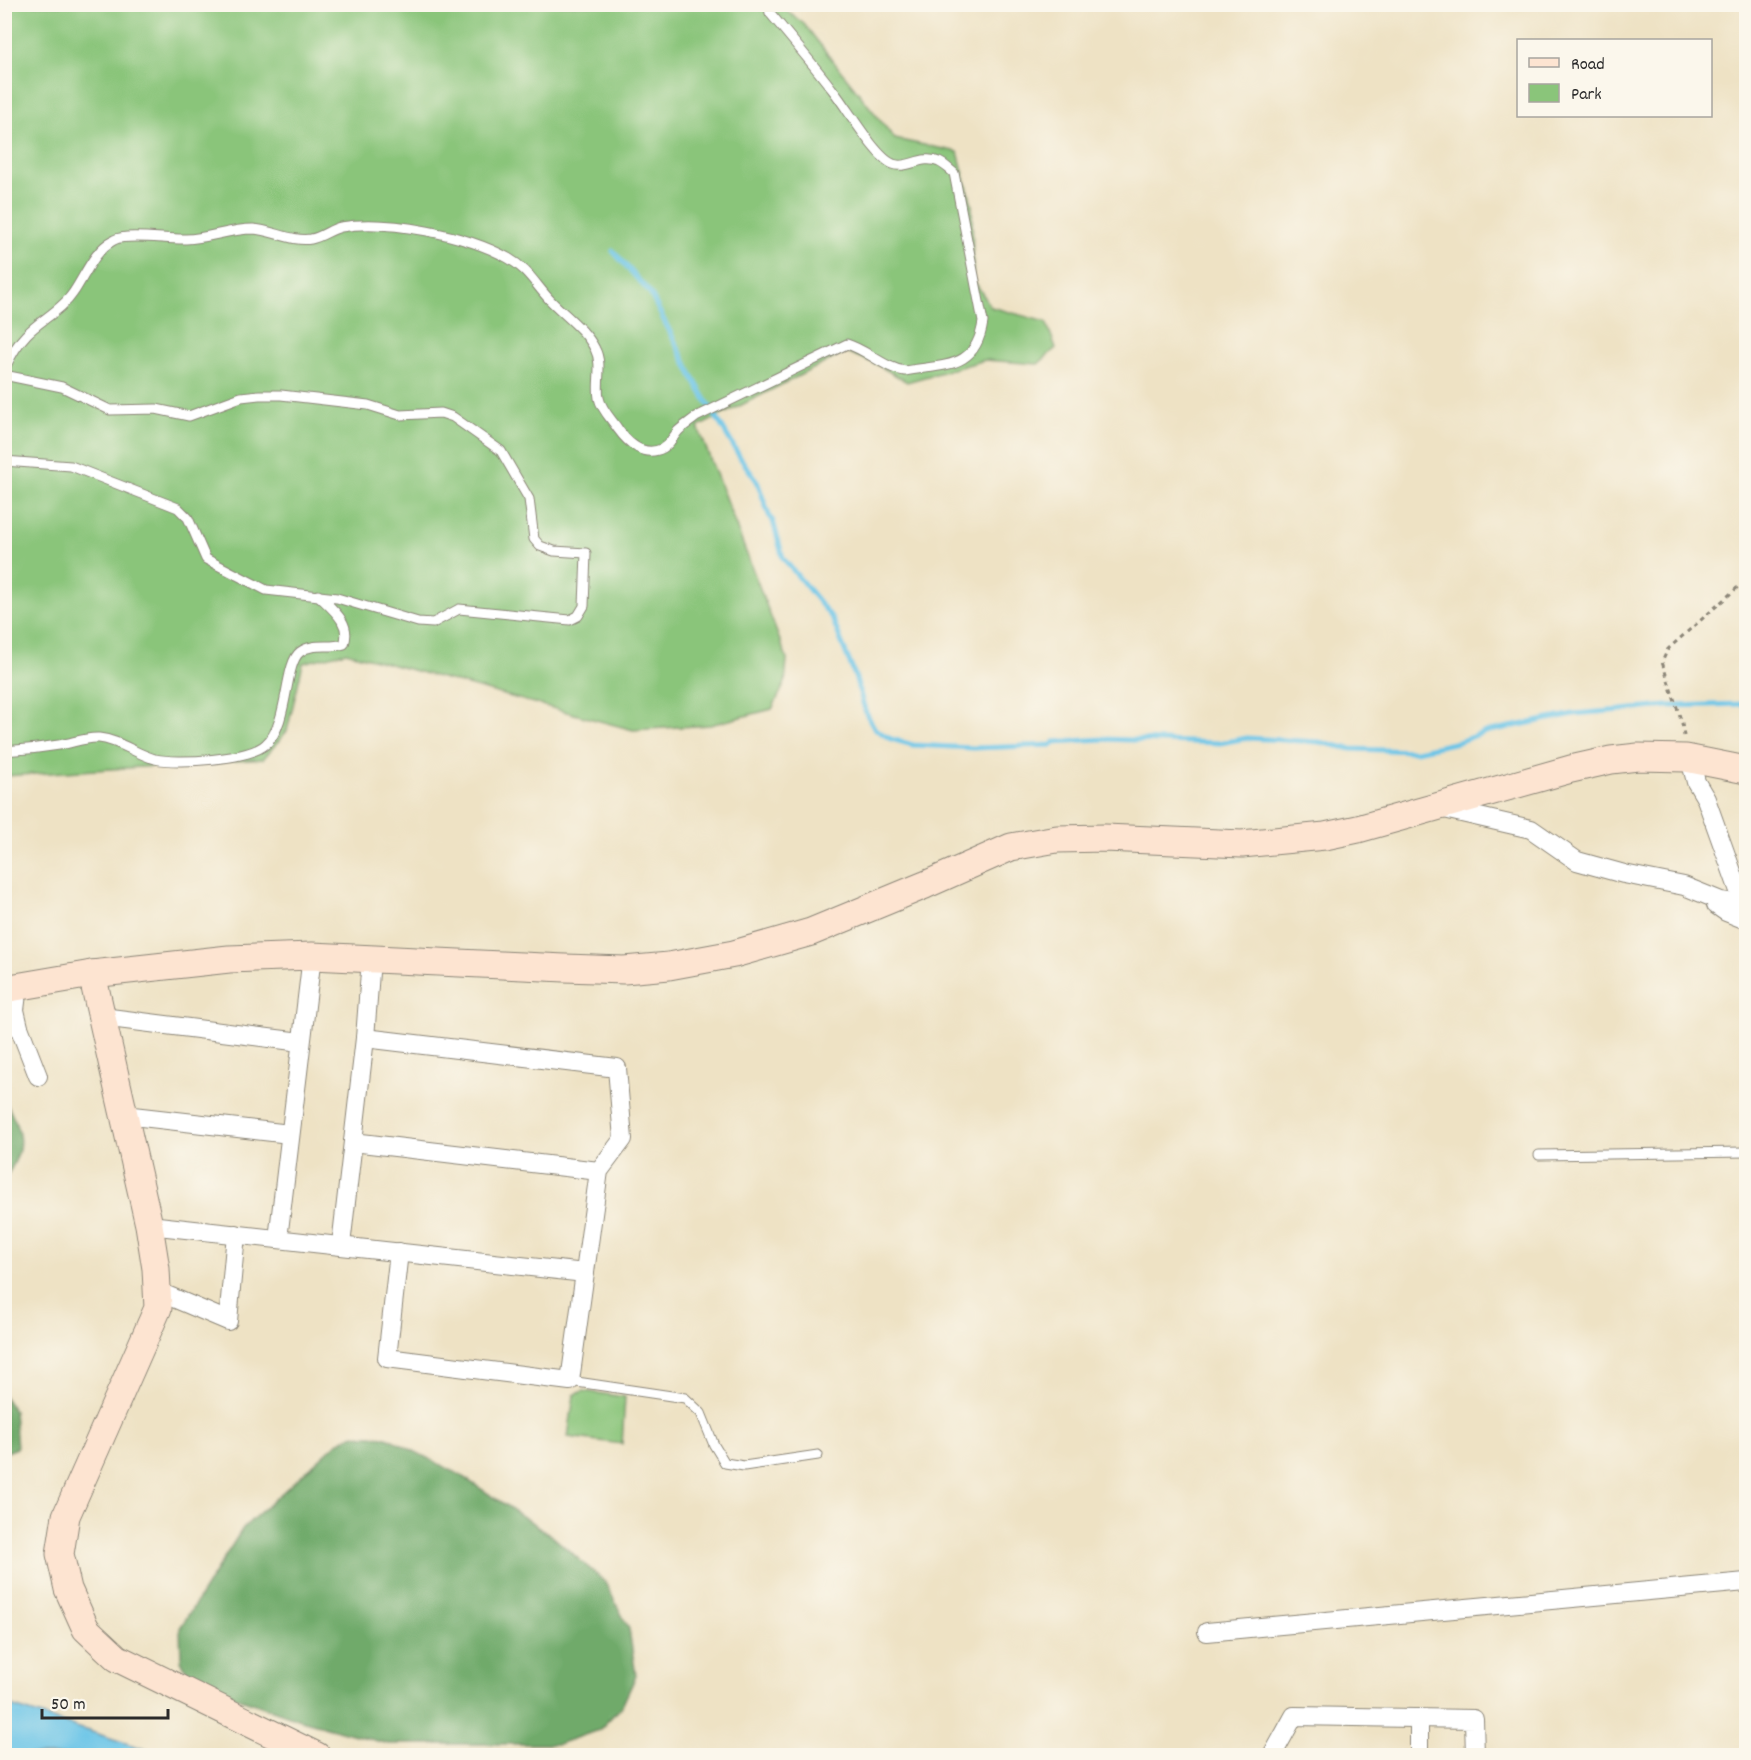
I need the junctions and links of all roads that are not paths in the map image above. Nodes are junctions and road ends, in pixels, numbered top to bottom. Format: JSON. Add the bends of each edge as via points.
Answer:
{"nodes":[{"id":1,"x":768,"y":4,"type":"edge"},
{"id":2,"x":4,"y":370,"type":"edge"},
{"id":3,"x":4,"y":375,"type":"edge"},
{"id":4,"x":4,"y":461,"type":"edge"},
{"id":5,"x":318,"y":595,"type":"junction"},
{"id":6,"x":4,"y":751,"type":"edge"},
{"id":7,"x":1688,"y":759,"type":"junction"},
{"id":8,"x":1746,"y":770,"type":"edge"},
{"id":9,"x":1437,"y":807,"type":"junction"},
{"id":10,"x":1746,"y":910,"type":"edge"},
{"id":11,"x":312,"y":956,"type":"junction"},
{"id":12,"x":371,"y":958,"type":"junction"},
{"id":13,"x":92,"y":974,"type":"junction"},
{"id":14,"x":11,"y":987,"type":"edge"},
{"id":15,"x":102,"y":1017,"type":"junction"},
{"id":16,"x":365,"y":1038,"type":"junction"},
{"id":17,"x":302,"y":1042,"type":"junction"},
{"id":18,"x":38,"y":1076,"type":"dead end"},
{"id":19,"x":124,"y":1115,"type":"junction"},
{"id":20,"x":290,"y":1134,"type":"junction"},
{"id":21,"x":353,"y":1142,"type":"junction"},
{"id":22,"x":1746,"y":1152,"type":"edge"},
{"id":23,"x":1539,"y":1155,"type":"dead end"},
{"id":24,"x":599,"y":1171,"type":"junction"},
{"id":25,"x":149,"y":1225,"type":"junction"},
{"id":26,"x":236,"y":1234,"type":"junction"},
{"id":27,"x":278,"y":1239,"type":"junction"},
{"id":28,"x":341,"y":1245,"type":"junction"},
{"id":29,"x":399,"y":1252,"type":"junction"},
{"id":30,"x":585,"y":1273,"type":"junction"},
{"id":31,"x":157,"y":1291,"type":"junction"},
{"id":32,"x":570,"y":1381,"type":"junction"},
{"id":33,"x":818,"y":1455,"type":"dead end"},
{"id":34,"x":1746,"y":1582,"type":"edge"},
{"id":35,"x":1207,"y":1632,"type":"dead end"},
{"id":36,"x":1419,"y":1718,"type":"junction"},
{"id":37,"x":317,"y":1755,"type":"edge"},
{"id":38,"x":1272,"y":1755,"type":"edge"},
{"id":39,"x":1419,"y":1755,"type":"edge"},
{"id":40,"x":1475,"y":1755,"type":"edge"}],
"edges":[{"from":1,"to":2,"type":"lane","via":[[770,13],[833,89],[881,156],[895,165],[921,159],[940,162],[954,173],[982,322],[980,339],[962,361],[895,370],[855,346],[839,346],[696,417],[662,449],[649,451],[626,440],[599,402],[596,350],[529,273],[508,258],[478,245],[382,224],[339,227],[311,239],[254,229],[189,239],[117,238],[97,255],[72,296],[26,335]]},
{"from":3,"to":5,"type":"lane","via":[[62,387],[118,411],[156,409],[189,416],[241,397],[281,395],[368,405],[400,415],[441,413],[453,417],[501,451],[529,499],[534,539],[540,546],[586,553],[584,606],[570,620],[459,609],[433,623],[418,622]]},
{"from":4,"to":5,"type":"lane","via":[[71,466],[164,501],[188,519],[206,559],[266,590]]},
{"from":5,"to":6,"type":"lane","via":[[346,627],[347,637],[344,644],[318,645],[300,652],[293,661],[276,730],[267,744],[254,752],[185,761],[155,759],[99,738]]},
{"from":7,"to":8,"type":"street"},
{"from":7,"to":9,"type":"street","via":[[1611,760]]},
{"from":7,"to":10,"type":"street"},
{"from":9,"to":10,"type":"street","via":[[1531,829],[1577,861],[1684,886]]},
{"from":9,"to":12,"type":"street","via":[[1325,836],[1280,841],[1242,844],[1105,838],[1057,839],[1011,846],[811,932],[734,954],[669,966],[624,970]]},
{"from":11,"to":12,"type":"street"},
{"from":11,"to":13,"type":"street","via":[[229,959]]},
{"from":11,"to":17,"type":"street"},
{"from":12,"to":16,"type":"street"},
{"from":13,"to":14,"type":"street"},
{"from":13,"to":15,"type":"street"},
{"from":14,"to":18,"type":"street","via":[[19,1027]]},
{"from":15,"to":17,"type":"street"},
{"from":15,"to":19,"type":"street"},
{"from":16,"to":21,"type":"street"},
{"from":16,"to":24,"type":"street","via":[[617,1068],[623,1139]]},
{"from":17,"to":20,"type":"street"},
{"from":19,"to":20,"type":"street"},
{"from":19,"to":25,"type":"street"},
{"from":20,"to":27,"type":"street"},
{"from":21,"to":24,"type":"street"},
{"from":21,"to":28,"type":"street"},
{"from":22,"to":23,"type":"lane"},
{"from":24,"to":30,"type":"street"},
{"from":25,"to":26,"type":"street"},
{"from":25,"to":31,"type":"street"},
{"from":26,"to":27,"type":"street"},
{"from":26,"to":31,"type":"street","via":[[228,1321]]},
{"from":27,"to":28,"type":"street"},
{"from":28,"to":29,"type":"street"},
{"from":29,"to":30,"type":"street"},
{"from":29,"to":32,"type":"street","via":[[387,1358]]},
{"from":30,"to":32,"type":"street"},
{"from":31,"to":37,"type":"street","via":[[158,1308],[66,1516],[60,1554],[68,1588],[86,1629],[117,1658]]},
{"from":32,"to":33,"type":"lane","via":[[685,1398],[701,1413],[725,1463],[744,1466]]},
{"from":34,"to":35,"type":"street"},
{"from":36,"to":38,"type":"street","via":[[1294,1716]]},
{"from":36,"to":39,"type":"street"},
{"from":36,"to":40,"type":"street","via":[[1474,1719]]}]}
